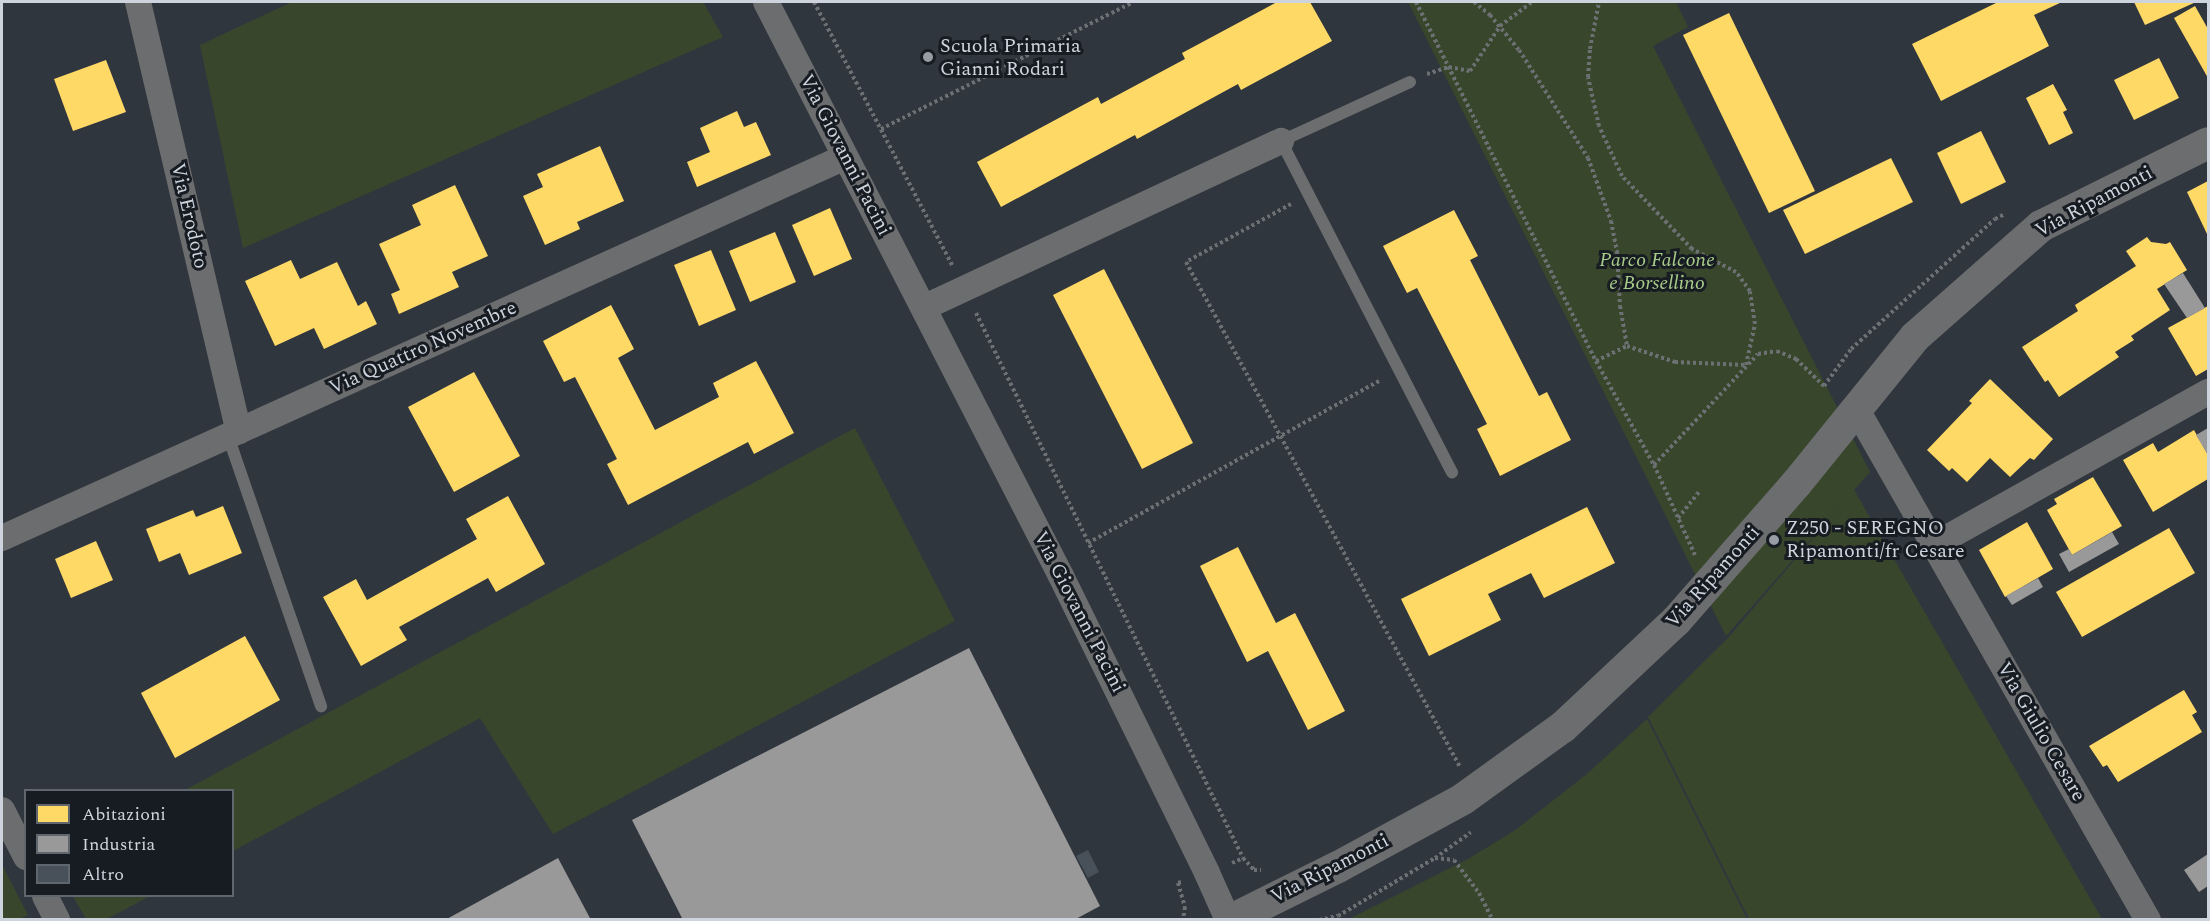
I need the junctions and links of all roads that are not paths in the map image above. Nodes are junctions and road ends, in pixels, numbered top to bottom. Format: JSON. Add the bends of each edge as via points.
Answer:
{"nodes":[{"id":1,"x":138,"y":2,"type":"edge"},
{"id":2,"x":766,"y":2,"type":"edge"},
{"id":3,"x":1410,"y":82,"type":"road end"},
{"id":4,"x":1281,"y":141,"type":"junction"},
{"id":5,"x":2208,"y":143,"type":"edge"},
{"id":6,"x":845,"y":157,"type":"junction"},
{"id":7,"x":925,"y":307,"type":"junction"},
{"id":8,"x":2208,"y":392,"type":"edge"},
{"id":9,"x":1857,"y":410,"type":"junction"},
{"id":10,"x":233,"y":434,"type":"junction"},
{"id":11,"x":1452,"y":473,"type":"dead end"},
{"id":12,"x":2,"y":538,"type":"edge"},
{"id":13,"x":1934,"y":545,"type":"junction"},
{"id":14,"x":321,"y":706,"type":"dead end"},
{"id":15,"x":2,"y":810,"type":"edge"},
{"id":16,"x":24,"y":853,"type":"edge"},
{"id":17,"x":46,"y":897,"type":"edge"},
{"id":18,"x":57,"y":920,"type":"edge"},
{"id":19,"x":1229,"y":920,"type":"edge"},
{"id":20,"x":2148,"y":920,"type":"edge"}],
"edges":[{"from":1,"to":10,"type":"street","name":"Via Erodoto"},
{"from":2,"to":6,"type":"street","name":"Via Giovanni Pacini"},
{"from":3,"to":4,"type":"lane"},
{"from":4,"to":7,"type":"street"},
{"from":4,"to":11,"type":"lane"},
{"from":5,"to":9,"type":"street","name":"Via Ripamonti","via":[[2041,226],[1915,337]]},
{"from":6,"to":7,"type":"street","name":"Via Giovanni Pacini"},
{"from":6,"to":10,"type":"street","name":"Via Quattro Novembre"},
{"from":7,"to":19,"type":"street","name":"Via Giovanni Pacini"},
{"from":8,"to":13,"type":"street"},
{"from":9,"to":13,"type":"street","name":"Via Giulio Cesare"},
{"from":9,"to":19,"type":"street","name":"Via Ripamonti","via":[[1676,621],[1563,727],[1463,799]]},
{"from":10,"to":12,"type":"street","name":"Via Quattro Novembre"},
{"from":10,"to":14,"type":"lane"},
{"from":13,"to":20,"type":"street","name":"Via Giulio Cesare"},
{"from":15,"to":16,"type":"street"},
{"from":17,"to":18,"type":"street"}]}
